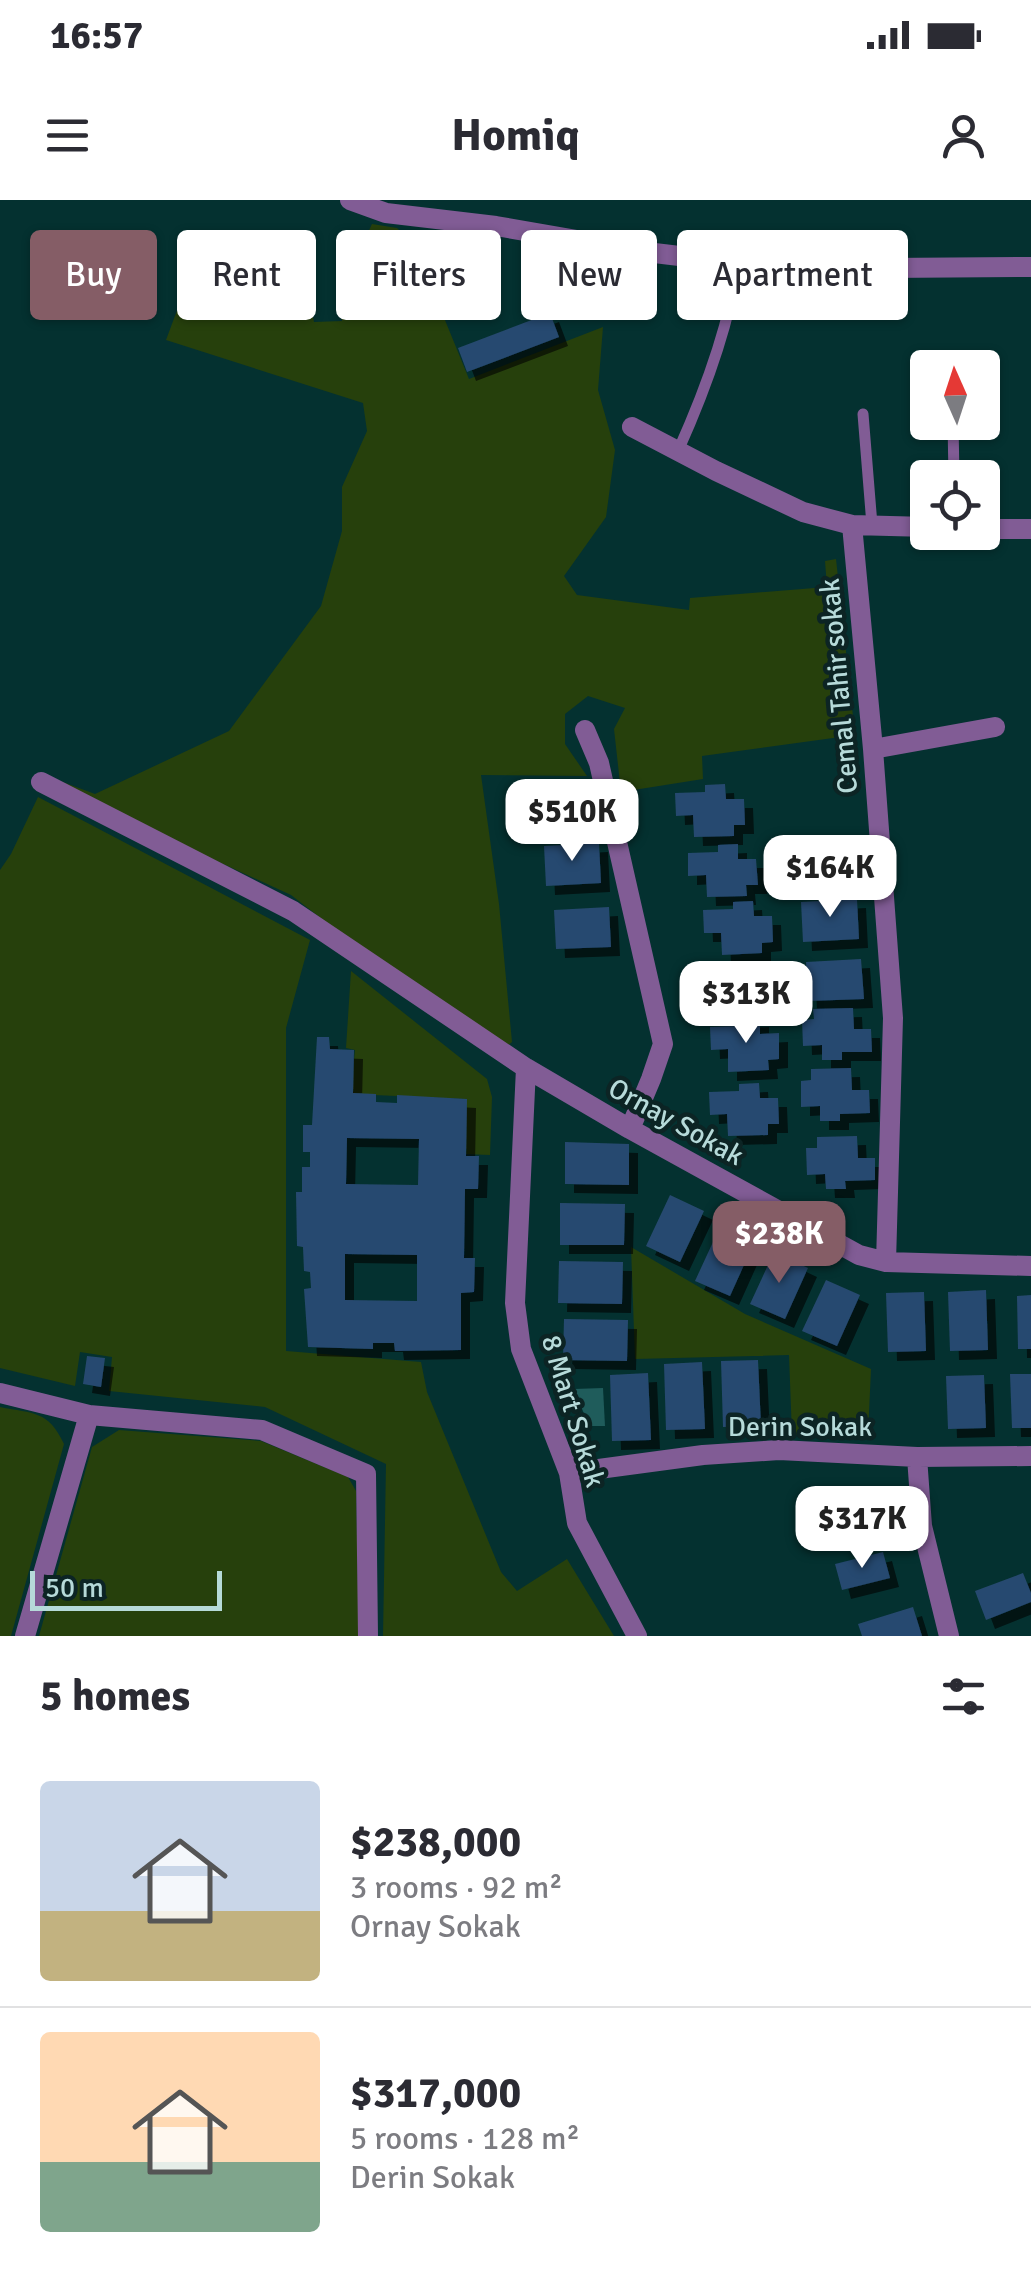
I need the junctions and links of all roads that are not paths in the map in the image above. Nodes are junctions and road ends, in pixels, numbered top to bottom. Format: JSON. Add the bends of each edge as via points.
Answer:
{"nodes":[{"id":1,"x":350,"y":200,"type":"edge"},
{"id":2,"x":677,"y":256,"type":"edge"},
{"id":3,"x":1031,"y":267,"type":"edge"},
{"id":4,"x":908,"y":268,"type":"edge"},
{"id":5,"x":727,"y":320,"type":"edge"},
{"id":6,"x":863,"y":414,"type":"dead end"},
{"id":7,"x":632,"y":426,"type":"dead end"},
{"id":8,"x":678,"y":451,"type":"junction"},
{"id":9,"x":862,"y":525,"type":"junction"},
{"id":10,"x":910,"y":526,"type":"edge"},
{"id":11,"x":1000,"y":528,"type":"edge"},
{"id":12,"x":1031,"y":528,"type":"edge"},
{"id":13,"x":995,"y":727,"type":"dead end"},
{"id":14,"x":585,"y":730,"type":"dead end"},
{"id":15,"x":873,"y":749,"type":"junction"},
{"id":16,"x":40,"y":782,"type":"dead end"},
{"id":17,"x":526,"y":1068,"type":"junction"},
{"id":18,"x":630,"y":1129,"type":"junction"},
{"id":19,"x":886,"y":1262,"type":"junction"},
{"id":20,"x":1031,"y":1266,"type":"edge"},
{"id":21,"x":0,"y":1393,"type":"edge"},
{"id":22,"x":89,"y":1415,"type":"junction"},
{"id":23,"x":1031,"y":1456,"type":"edge"},
{"id":24,"x":917,"y":1457,"type":"junction"},
{"id":25,"x":569,"y":1472,"type":"junction"},
{"id":26,"x":25,"y":1636,"type":"edge"},
{"id":27,"x":368,"y":1636,"type":"edge"},
{"id":28,"x":637,"y":1636,"type":"edge"},
{"id":29,"x":949,"y":1636,"type":"edge"}],
"edges":[{"from":1,"to":2,"type":"street","via":[[386,212]]},
{"from":3,"to":4,"type":"street"},
{"from":5,"to":8,"type":"lane"},
{"from":6,"to":9,"type":"lane"},
{"from":7,"to":8,"type":"street"},
{"from":8,"to":9,"type":"street","via":[[803,512]]},
{"from":9,"to":10,"type":"street"},
{"from":9,"to":15,"type":"street","name":"Cemal Tahir sokak"},
{"from":11,"to":12,"type":"street"},
{"from":13,"to":15,"type":"street"},
{"from":14,"to":18,"type":"street","via":[[599,763],[663,1044]]},
{"from":15,"to":19,"type":"street","name":"Cemal Tahir sokak","via":[[893,1018]]},
{"from":16,"to":17,"type":"street","name":"Ornay Sokak","via":[[292,911]]},
{"from":17,"to":18,"type":"street","name":"Ornay Sokak"},
{"from":17,"to":25,"type":"street","name":"8 Mart Sokak","via":[[515,1303],[521,1349]]},
{"from":18,"to":19,"type":"street","name":"Ornay Sokak","via":[[860,1255]]},
{"from":19,"to":20,"type":"street","name":"Ornay Sokak"},
{"from":21,"to":22,"type":"street"},
{"from":22,"to":26,"type":"street"},
{"from":22,"to":27,"type":"street","via":[[262,1430],[366,1474]]},
{"from":23,"to":24,"type":"street","name":"Derin Sokak"},
{"from":24,"to":25,"type":"street","name":"Derin Sokak","via":[[780,1450]]},
{"from":24,"to":29,"type":"street","via":[[922,1526]]},
{"from":25,"to":28,"type":"street","name":"8 Mart Sokak","via":[[576,1524]]}]}
